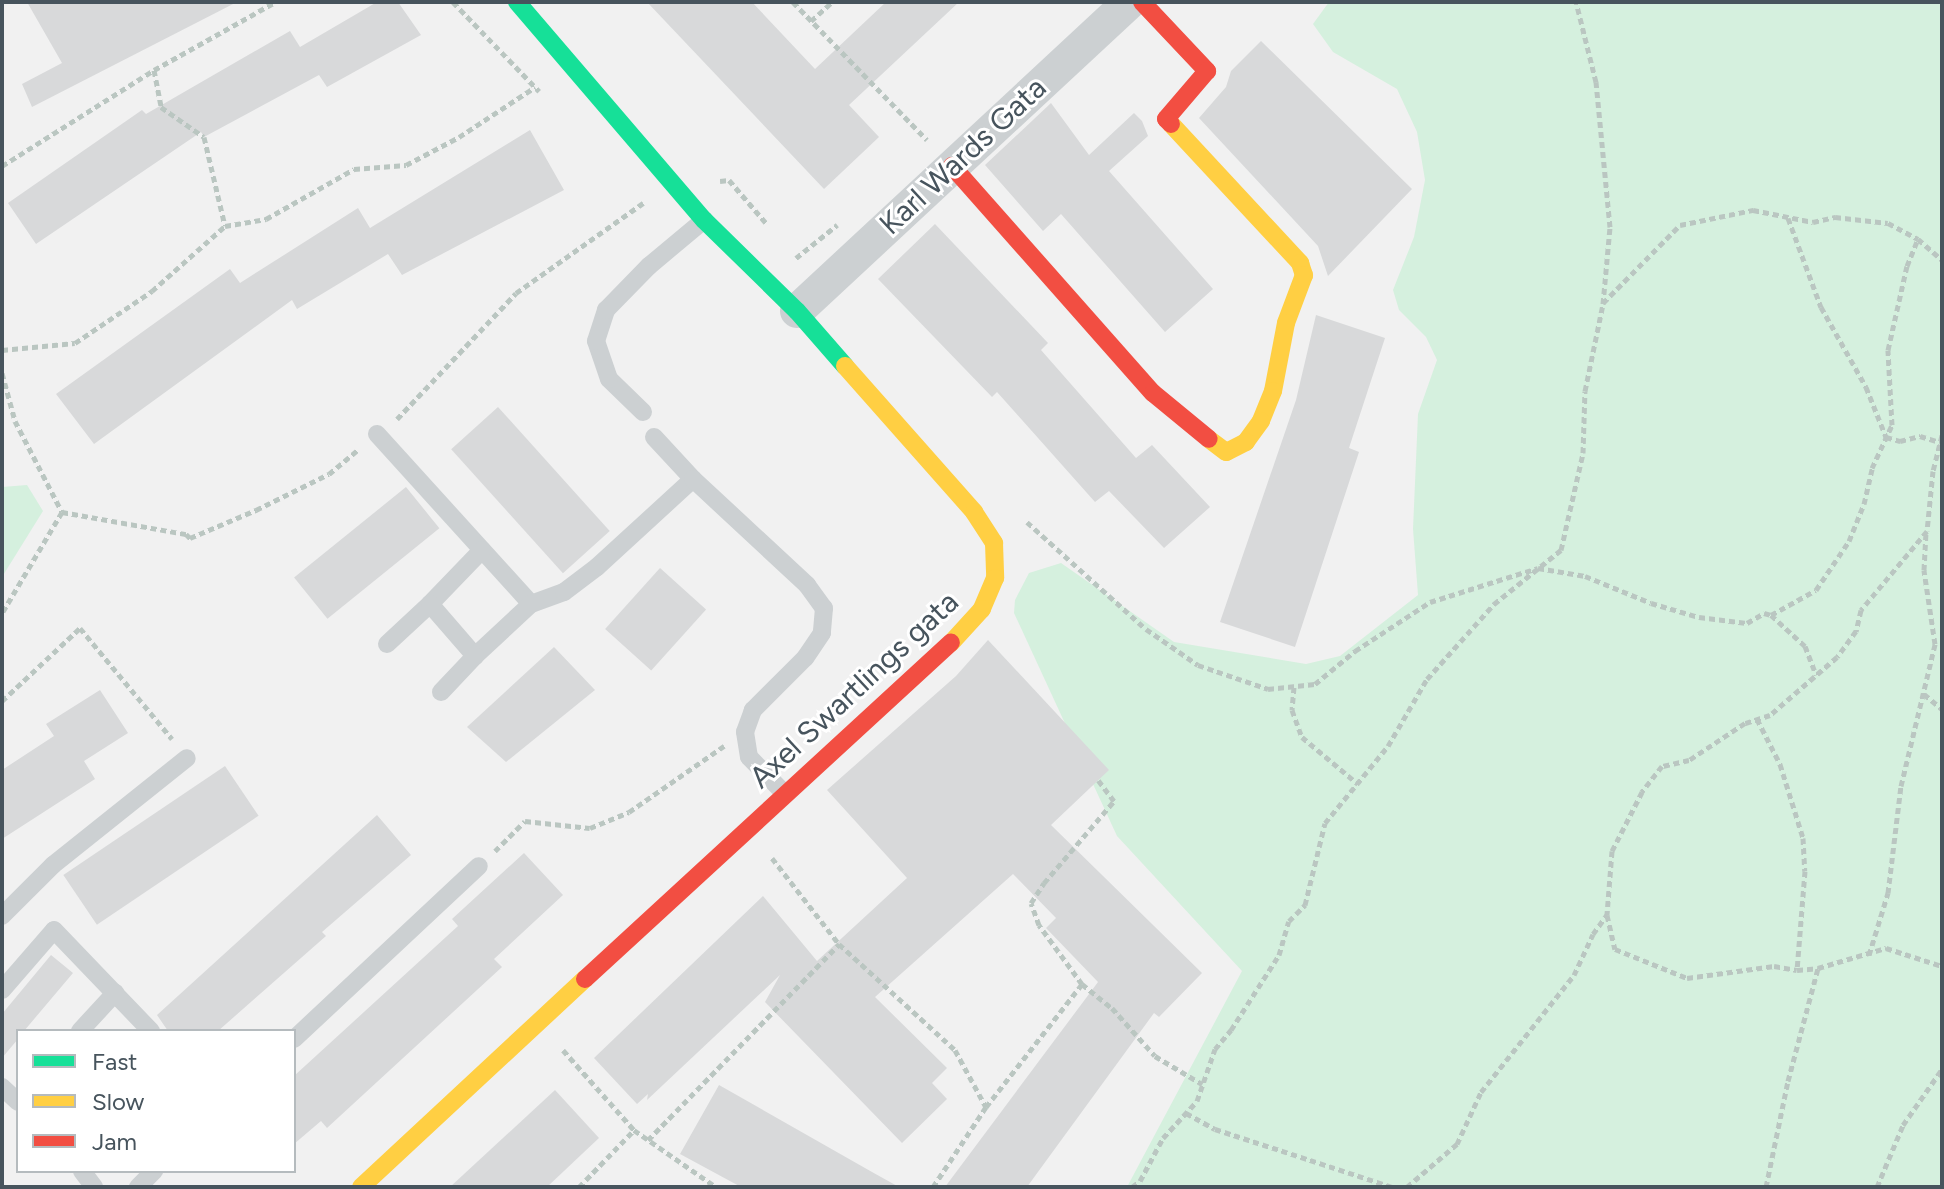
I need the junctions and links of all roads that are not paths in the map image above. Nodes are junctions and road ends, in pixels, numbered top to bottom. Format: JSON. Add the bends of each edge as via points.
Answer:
{"nodes":[{"id":1,"x":517,"y":2,"type":"edge"},
{"id":2,"x":1130,"y":2,"type":"edge"},
{"id":3,"x":1142,"y":2,"type":"edge"},
{"id":4,"x":941,"y":154,"type":"junction"},
{"id":5,"x":704,"y":220,"type":"junction"},
{"id":6,"x":809,"y":300,"type":"junction"},
{"id":7,"x":643,"y":412,"type":"dead end"},
{"id":8,"x":377,"y":434,"type":"road end"},
{"id":9,"x":654,"y":437,"type":"dead end"},
{"id":10,"x":693,"y":479,"type":"junction"},
{"id":11,"x":482,"y":550,"type":"junction"},
{"id":12,"x":430,"y":604,"type":"junction"},
{"id":13,"x":531,"y":604,"type":"junction"},
{"id":14,"x":387,"y":644,"type":"dead end"},
{"id":15,"x":475,"y":656,"type":"junction"},
{"id":16,"x":441,"y":692,"type":"dead end"},
{"id":17,"x":187,"y":758,"type":"road end"},
{"id":18,"x":785,"y":794,"type":"junction"},
{"id":19,"x":479,"y":866,"type":"road end"},
{"id":20,"x":2,"y":916,"type":"edge"},
{"id":21,"x":2,"y":990,"type":"edge"},
{"id":22,"x":115,"y":993,"type":"junction"},
{"id":23,"x":82,"y":1029,"type":"edge"},
{"id":24,"x":149,"y":1029,"type":"edge"},
{"id":25,"x":296,"y":1037,"type":"edge"},
{"id":26,"x":361,"y":1187,"type":"edge"}],
"edges":[{"from":1,"to":5,"type":"street","name":"Axel Swartlings gata"},
{"from":2,"to":4,"type":"street","name":"Karl Wards Gata"},
{"from":3,"to":4,"type":"street","via":[[1207,71],[1166,119],[1300,263],[1304,275],[1286,323],[1273,391],[1246,442],[1226,452],[1153,393]]},
{"from":4,"to":6,"type":"street","name":"Karl Wards Gata"},
{"from":5,"to":6,"type":"street","name":"Axel Swartlings gata"},
{"from":5,"to":7,"type":"lane","via":[[606,310],[596,341],[609,379]]},
{"from":6,"to":18,"type":"street","name":"Axel Swartlings gata","via":[[974,512],[994,543],[995,578],[982,609],[939,657]]},
{"from":8,"to":11,"type":"lane"},
{"from":9,"to":10,"type":"lane"},
{"from":10,"to":13,"type":"lane","via":[[597,567],[564,592]]},
{"from":10,"to":18,"type":"lane","via":[[807,585],[824,608],[822,633],[805,658],[753,710],[745,742],[749,757]]},
{"from":11,"to":12,"type":"lane"},
{"from":11,"to":13,"type":"lane"},
{"from":12,"to":14,"type":"lane"},
{"from":12,"to":15,"type":"lane"},
{"from":13,"to":15,"type":"lane"},
{"from":15,"to":16,"type":"lane"},
{"from":17,"to":20,"type":"lane","via":[[53,865]]},
{"from":18,"to":26,"type":"street","name":"Axel Swartlings gata"},
{"from":19,"to":25,"type":"lane"},
{"from":21,"to":22,"type":"lane","via":[[54,930]]},
{"from":22,"to":23,"type":"lane"},
{"from":22,"to":24,"type":"lane"}]}
